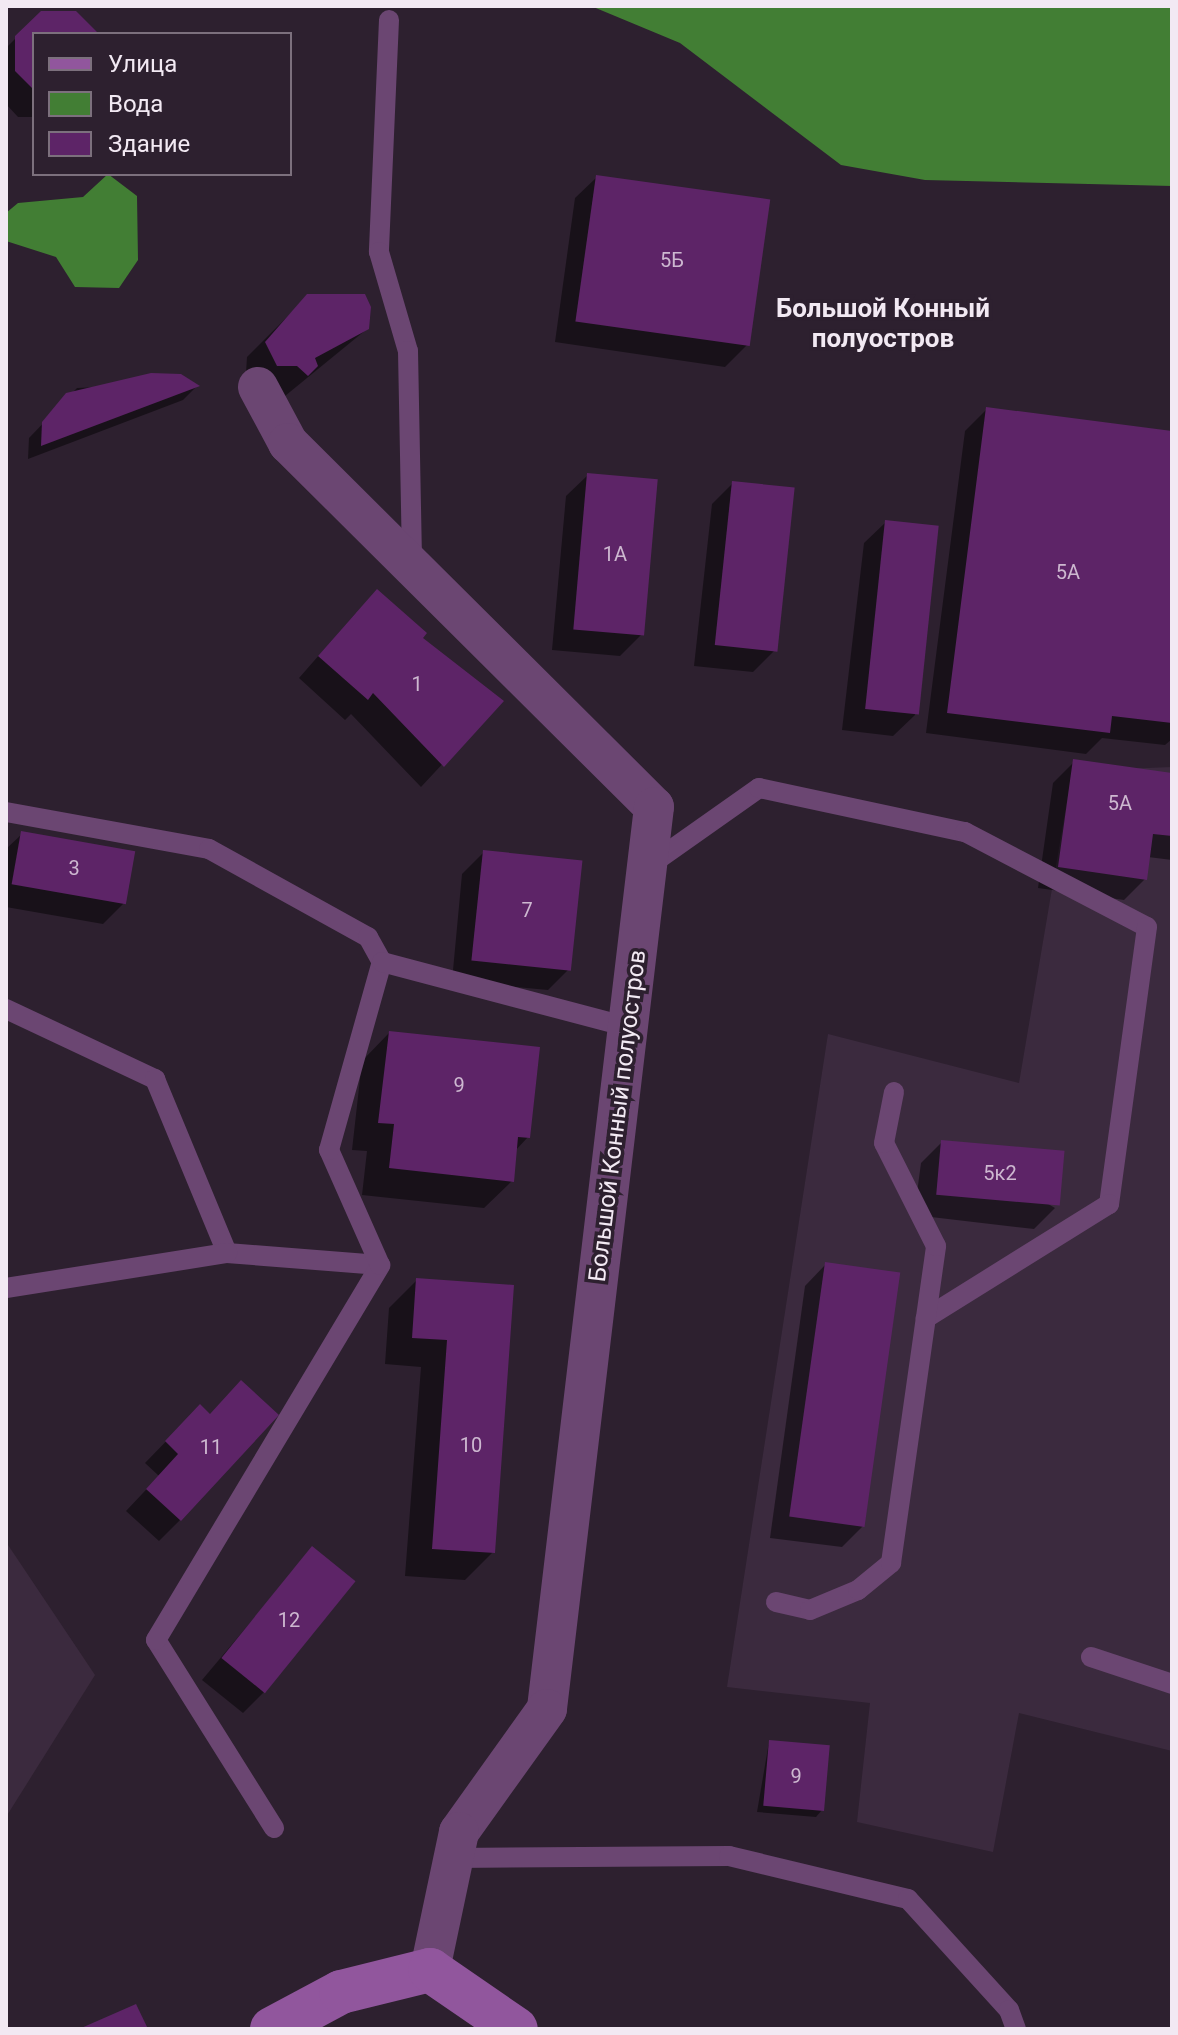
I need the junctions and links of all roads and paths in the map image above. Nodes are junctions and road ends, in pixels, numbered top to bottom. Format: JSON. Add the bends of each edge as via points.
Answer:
{"nodes":[{"id":1,"x":389,"y":20,"type":"dead end"},
{"id":2,"x":258,"y":387,"type":"dead end"},
{"id":3,"x":412,"y":566,"type":"junction"},
{"id":4,"x":6,"y":812,"type":"edge"},
{"id":5,"x":647,"y":867,"type":"junction"},
{"id":6,"x":382,"y":962,"type":"junction"},
{"id":7,"x":6,"y":1009,"type":"edge"},
{"id":8,"x":628,"y":1027,"type":"junction"},
{"id":9,"x":894,"y":1092,"type":"dead end"},
{"id":10,"x":227,"y":1253,"type":"junction"},
{"id":11,"x":380,"y":1265,"type":"junction"},
{"id":12,"x":6,"y":1288,"type":"edge"},
{"id":13,"x":926,"y":1318,"type":"junction"},
{"id":14,"x":776,"y":1602,"type":"dead end"},
{"id":15,"x":1091,"y":1657,"type":"dead end"},
{"id":16,"x":1172,"y":1684,"type":"edge"},
{"id":17,"x":274,"y":1828,"type":"dead end"},
{"id":18,"x":453,"y":1858,"type":"junction"},
{"id":19,"x":430,"y":1970,"type":"junction"},
{"id":20,"x":272,"y":2029,"type":"edge"},
{"id":21,"x":516,"y":2029,"type":"edge"},
{"id":22,"x":1016,"y":2029,"type":"edge"}],
"edges":[{"from":1,"to":3,"type":"lane","via":[[379,252],[408,351]]},
{"from":2,"to":3,"type":"street","name":"Большой Конный полуостров","via":[[288,443]]},
{"from":3,"to":5,"type":"street","name":"Большой Конный полуостров","via":[[654,807]]},
{"from":4,"to":6,"type":"lane","via":[[209,849],[368,937]]},
{"from":5,"to":8,"type":"street","name":"Большой Конный полуостров"},
{"from":5,"to":13,"type":"lane","via":[[759,788],[965,832],[1147,927],[1109,1204]]},
{"from":6,"to":8,"type":"lane"},
{"from":6,"to":11,"type":"lane","via":[[329,1150]]},
{"from":7,"to":10,"type":"lane","via":[[155,1079]]},
{"from":8,"to":18,"type":"street","name":"Большой Конный полуостров","via":[[547,1709],[459,1832]]},
{"from":9,"to":13,"type":"lane","via":[[884,1143],[936,1246]]},
{"from":10,"to":11,"type":"lane"},
{"from":10,"to":12,"type":"lane"},
{"from":11,"to":17,"type":"lane","via":[[156,1640]]},
{"from":13,"to":14,"type":"lane","via":[[891,1563],[858,1590],[810,1610]]},
{"from":15,"to":16,"type":"lane"},
{"from":18,"to":19,"type":"street","name":"Большой Конный полуостров"},
{"from":18,"to":22,"type":"lane","via":[[729,1856],[908,1899],[1009,2010]]},
{"from":19,"to":20,"type":"street","via":[[341,1992]]},
{"from":19,"to":21,"type":"street"}]}
